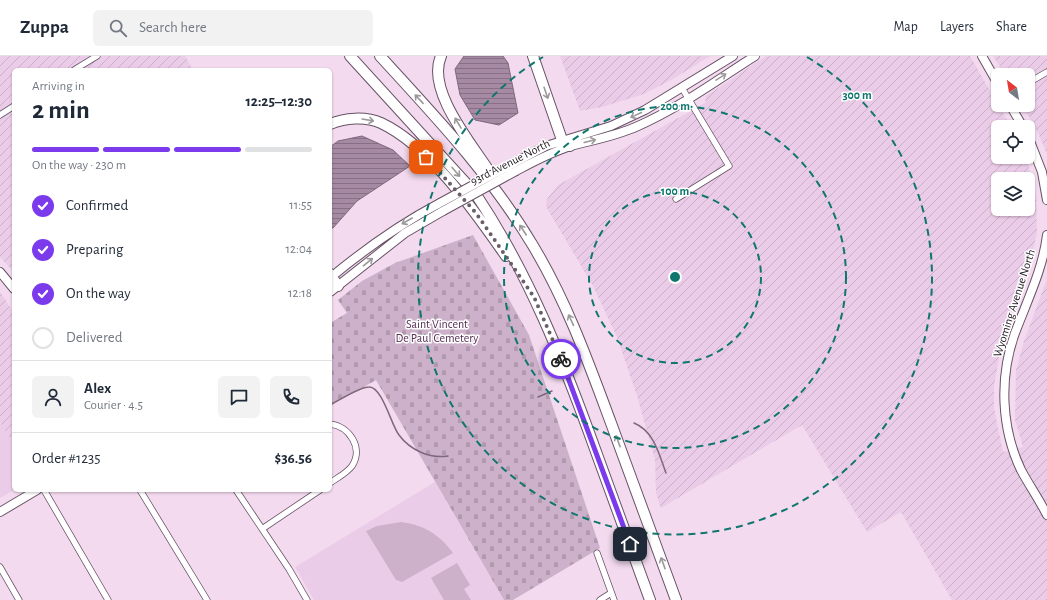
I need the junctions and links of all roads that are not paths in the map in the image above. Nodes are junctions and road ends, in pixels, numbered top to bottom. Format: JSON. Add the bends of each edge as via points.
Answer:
{"nodes":[{"id":1,"x":97,"y":56,"type":"edge"},
{"id":2,"x":380,"y":56,"type":"edge"},
{"id":3,"x":384,"y":56,"type":"edge"},
{"id":4,"x":441,"y":56,"type":"edge"},
{"id":5,"x":533,"y":56,"type":"edge"},
{"id":6,"x":733,"y":56,"type":"edge"},
{"id":7,"x":755,"y":56,"type":"edge"},
{"id":8,"x":982,"y":56,"type":"edge"},
{"id":9,"x":351,"y":58,"type":"edge"},
{"id":10,"x":77,"y":68,"type":"edge"},
{"id":11,"x":991,"y":72,"type":"edge"},
{"id":12,"x":1047,"y":72,"type":"edge"},
{"id":13,"x":400,"y":78,"type":"junction"},
{"id":14,"x":1035,"y":79,"type":"edge"},
{"id":15,"x":682,"y":88,"type":"junction"},
{"id":16,"x":688,"y":98,"type":"junction"},
{"id":17,"x":12,"y":107,"type":"edge"},
{"id":18,"x":0,"y":115,"type":"edge"},
{"id":19,"x":332,"y":123,"type":"edge"},
{"id":20,"x":566,"y":143,"type":"junction"},
{"id":21,"x":1035,"y":154,"type":"edge"},
{"id":22,"x":676,"y":199,"type":"dead end"},
{"id":23,"x":1047,"y":200,"type":"edge"},
{"id":24,"x":506,"y":204,"type":"junction"},
{"id":25,"x":441,"y":207,"type":"junction"},
{"id":26,"x":1047,"y":234,"type":"edge"},
{"id":27,"x":0,"y":272,"type":"edge"},
{"id":28,"x":332,"y":275,"type":"edge"},
{"id":29,"x":12,"y":287,"type":"edge"},
{"id":30,"x":334,"y":289,"type":"edge"},
{"id":31,"x":534,"y":297,"type":"junction"},
{"id":32,"x":332,"y":424,"type":"edge"},
{"id":33,"x":332,"y":482,"type":"edge"},
{"id":34,"x":34,"y":492,"type":"edge"},
{"id":35,"x":45,"y":492,"type":"edge"},
{"id":36,"x":141,"y":492,"type":"edge"},
{"id":37,"x":237,"y":492,"type":"edge"},
{"id":38,"x":317,"y":492,"type":"edge"},
{"id":39,"x":0,"y":512,"type":"edge"},
{"id":40,"x":1047,"y":514,"type":"edge"},
{"id":41,"x":262,"y":529,"type":"junction"},
{"id":42,"x":598,"y":553,"type":"dead end"},
{"id":43,"x":0,"y":567,"type":"edge"},
{"id":44,"x":611,"y":593,"type":"junction"},
{"id":45,"x":19,"y":600,"type":"edge"},
{"id":46,"x":108,"y":600,"type":"edge"},
{"id":47,"x":207,"y":600,"type":"edge"},
{"id":48,"x":307,"y":600,"type":"edge"},
{"id":49,"x":600,"y":600,"type":"edge"},
{"id":50,"x":614,"y":600,"type":"edge"},
{"id":51,"x":650,"y":600,"type":"edge"},
{"id":52,"x":676,"y":600,"type":"edge"}],
"edges":[{"from":1,"to":10,"type":"street"},
{"from":2,"to":13,"type":"highway"},
{"from":3,"to":13,"type":"highway"},
{"from":24,"to":4,"type":"highway","one_way":true,"via":[[490,173],[446,104],[438,72]]},
{"from":5,"to":20,"type":"highway","one_way":true},
{"from":6,"to":15,"type":"street","name":"93rd Avenue North"},
{"from":16,"to":7,"type":"street","name":"93rd Avenue North","one_way":true},
{"from":8,"to":11,"type":"street"},
{"from":9,"to":31,"type":"highway","one_way":true,"via":[[475,193]]},
{"from":12,"to":14,"type":"street"},
{"from":24,"to":13,"type":"highway","one_way":true,"via":[[473,160]]},
{"from":15,"to":16,"type":"street"},
{"from":15,"to":20,"type":"street","name":"93rd Avenue North","one_way":true,"via":[[630,118]]},
{"from":20,"to":16,"type":"street","name":"93rd Avenue North","one_way":true,"via":[[614,135],[639,126]]},
{"from":16,"to":22,"type":"street","via":[[729,166]]},
{"from":17,"to":18,"type":"street"},
{"from":19,"to":31,"type":"highway","one_way":true,"via":[[352,119],[380,123],[419,149],[476,213]]},
{"from":20,"to":25,"type":"street","name":"93rd Avenue North","bridge":true,"via":[[539,149],[514,167]]},
{"from":21,"to":23,"type":"street","via":[[1042,172]]},
{"from":52,"to":24,"type":"highway","one_way":true,"via":[[577,332],[548,273]]},
{"from":25,"to":28,"type":"street","name":"93rd Avenue North","one_way":true,"via":[[377,240]]},
{"from":30,"to":25,"type":"street","name":"93rd Avenue North","one_way":true},
{"from":26,"to":40,"type":"street","name":"Wyoming Avenue North","via":[[1039,270],[1009,354],[1004,392],[1008,429],[1016,457]]},
{"from":27,"to":29,"type":"street"},
{"from":31,"to":51,"type":"highway","via":[[556,343]]},
{"from":32,"to":33,"type":"street","via":[[347,431],[356,449],[356,458],[352,467]]},
{"from":34,"to":39,"type":"street"},
{"from":35,"to":46,"type":"street"},
{"from":36,"to":47,"type":"street"},
{"from":37,"to":41,"type":"street"},
{"from":38,"to":41,"type":"street"},
{"from":41,"to":48,"type":"street"},
{"from":42,"to":44,"type":"street"},
{"from":43,"to":45,"type":"street"},
{"from":44,"to":49,"type":"street"},
{"from":44,"to":50,"type":"street"}]}
